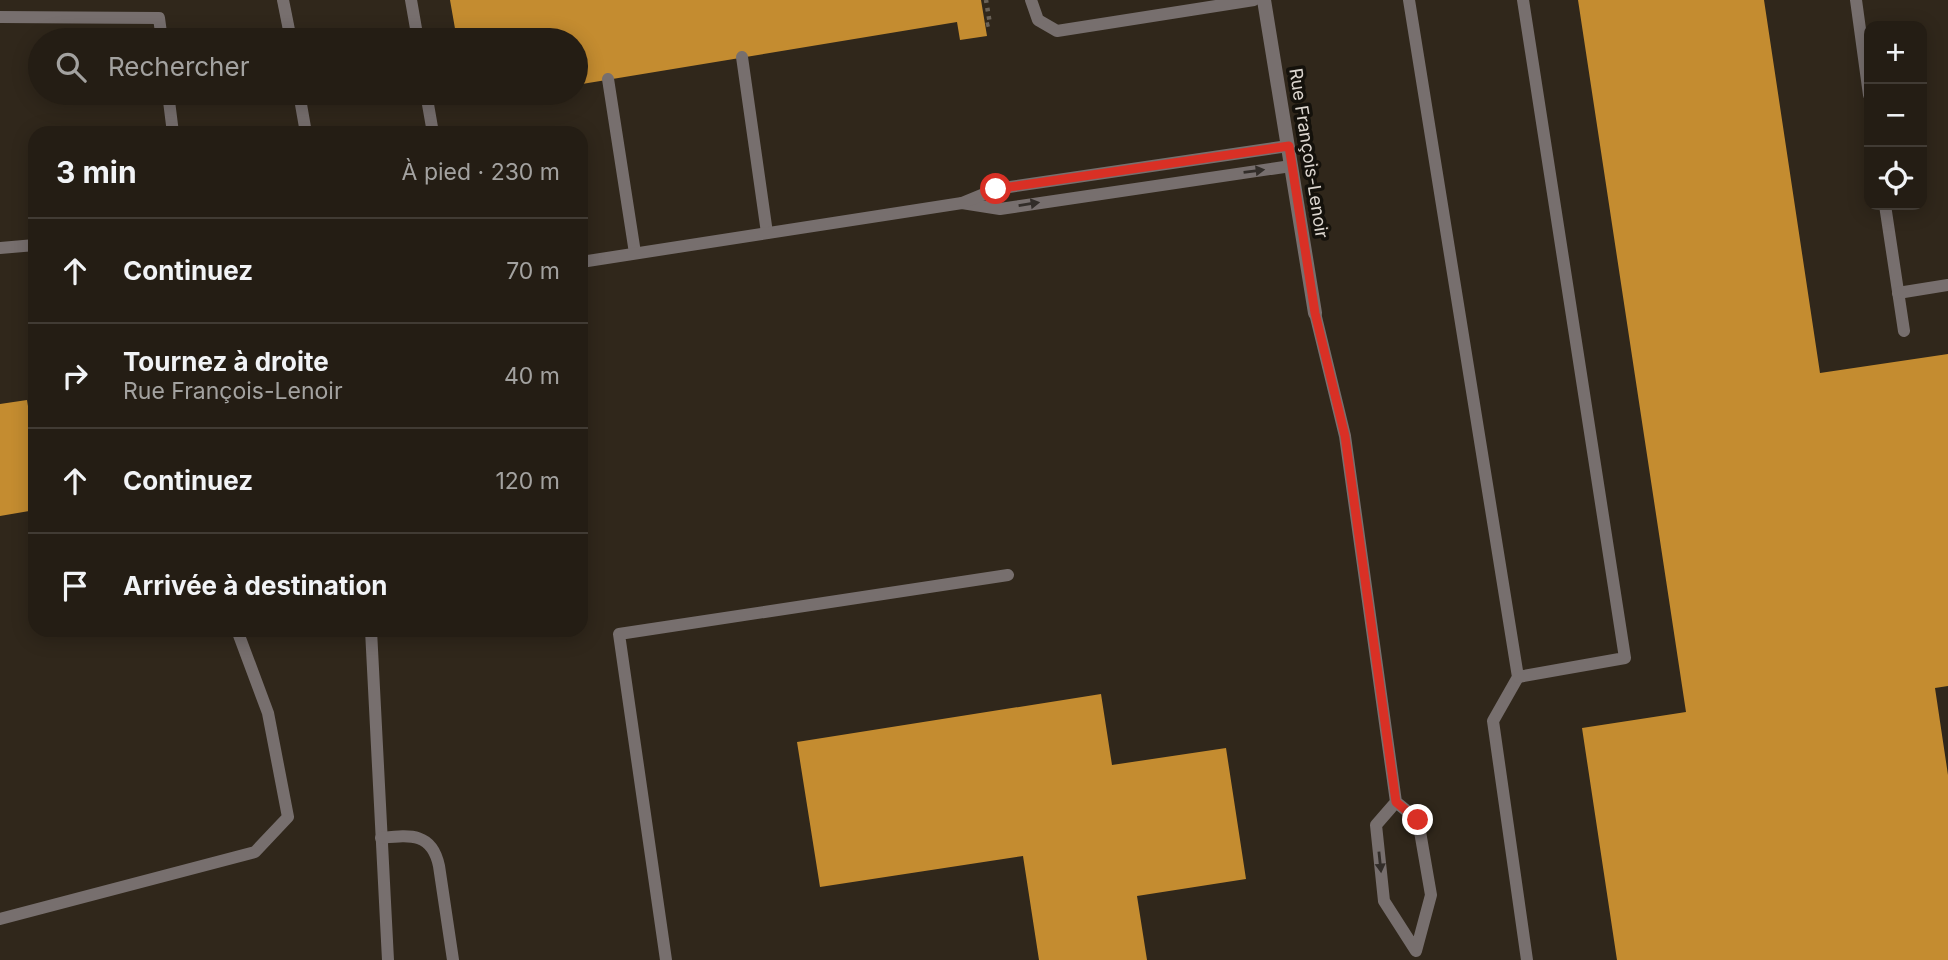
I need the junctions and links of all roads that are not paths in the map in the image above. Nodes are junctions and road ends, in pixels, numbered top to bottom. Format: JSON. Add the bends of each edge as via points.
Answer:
{"nodes":[{"id":1,"x":283,"y":0,"type":"edge"},
{"id":2,"x":411,"y":0,"type":"edge"},
{"id":3,"x":1031,"y":0,"type":"edge"},
{"id":4,"x":1254,"y":0,"type":"edge"},
{"id":5,"x":1264,"y":0,"type":"edge"},
{"id":6,"x":1409,"y":0,"type":"edge"},
{"id":7,"x":1523,"y":0,"type":"edge"},
{"id":8,"x":1856,"y":0,"type":"edge"},
{"id":9,"x":0,"y":17,"type":"edge"},
{"id":10,"x":160,"y":28,"type":"edge"},
{"id":11,"x":289,"y":28,"type":"edge"},
{"id":12,"x":416,"y":28,"type":"edge"},
{"id":13,"x":742,"y":57,"type":"dead end"},
{"id":14,"x":608,"y":79,"type":"dead end"},
{"id":15,"x":1867,"y":84,"type":"edge"},
{"id":16,"x":170,"y":105,"type":"edge"},
{"id":17,"x":301,"y":105,"type":"edge"},
{"id":18,"x":428,"y":105,"type":"edge"},
{"id":19,"x":172,"y":126,"type":"edge"},
{"id":20,"x":305,"y":126,"type":"edge"},
{"id":21,"x":432,"y":126,"type":"edge"},
{"id":22,"x":1289,"y":146,"type":"junction"},
{"id":23,"x":1291,"y":166,"type":"junction"},
{"id":24,"x":962,"y":203,"type":"junction"},
{"id":25,"x":1886,"y":210,"type":"edge"},
{"id":26,"x":767,"y":233,"type":"junction"},
{"id":27,"x":28,"y":246,"type":"edge"},
{"id":28,"x":0,"y":248,"type":"edge"},
{"id":29,"x":635,"y":253,"type":"junction"},
{"id":30,"x":588,"y":261,"type":"edge"},
{"id":31,"x":1948,"y":285,"type":"edge"},
{"id":32,"x":1898,"y":293,"type":"junction"},
{"id":33,"x":1315,"y":313,"type":"joint"},
{"id":34,"x":1904,"y":331,"type":"dead end"},
{"id":35,"x":1007,"y":575,"type":"dead end"},
{"id":36,"x":240,"y":637,"type":"edge"},
{"id":37,"x":370,"y":637,"type":"edge"},
{"id":38,"x":1518,"y":677,"type":"junction"},
{"id":39,"x":1396,"y":802,"type":"junction"},
{"id":40,"x":382,"y":838,"type":"junction"},
{"id":41,"x":0,"y":919,"type":"edge"},
{"id":42,"x":1416,"y":956,"type":"edge"},
{"id":43,"x":388,"y":960,"type":"edge"},
{"id":44,"x":453,"y":960,"type":"edge"},
{"id":45,"x":666,"y":960,"type":"edge"},
{"id":46,"x":1527,"y":960,"type":"edge"}],
"edges":[{"from":1,"to":11,"type":"lane"},
{"from":2,"to":12,"type":"lane"},
{"from":3,"to":4,"type":"lane","via":[[1038,20],[1058,31]]},
{"from":5,"to":22,"type":"street","name":"Rue François-Lenoir"},
{"from":6,"to":38,"type":"lane"},
{"from":7,"to":38,"type":"lane","via":[[1625,658]]},
{"from":8,"to":15,"type":"lane"},
{"from":9,"to":10,"type":"lane","via":[[159,18]]},
{"from":13,"to":26,"type":"lane"},
{"from":14,"to":29,"type":"lane"},
{"from":16,"to":19,"type":"lane"},
{"from":17,"to":20,"type":"lane"},
{"from":18,"to":21,"type":"lane"},
{"from":22,"to":23,"type":"street","name":"Rue François-Lenoir"},
{"from":22,"to":24,"type":"lane","via":[[996,189]]},
{"from":24,"to":23,"type":"lane","one_way":true,"via":[[1000,209]]},
{"from":23,"to":33,"type":"street","name":"Rue François-Lenoir"},
{"from":24,"to":26,"type":"lane"},
{"from":25,"to":32,"type":"lane"},
{"from":26,"to":29,"type":"lane"},
{"from":27,"to":28,"type":"lane"},
{"from":29,"to":30,"type":"lane"},
{"from":31,"to":32,"type":"lane"},
{"from":32,"to":34,"type":"lane"},
{"from":33,"to":39,"type":"lane","via":[[1345,436]]},
{"from":35,"to":45,"type":"lane","via":[[619,634]]},
{"from":36,"to":41,"type":"lane","via":[[268,713],[288,817],[255,852]]},
{"from":37,"to":40,"type":"lane"},
{"from":38,"to":46,"type":"lane","via":[[1493,721]]},
{"from":39,"to":42,"type":"lane","via":[[1418,820],[1431,895]]},
{"from":39,"to":42,"type":"lane","one_way":true,"via":[[1376,825],[1384,901]]},
{"from":40,"to":43,"type":"lane"},
{"from":40,"to":44,"type":"lane","via":[[416,837],[437,854]]}]}
